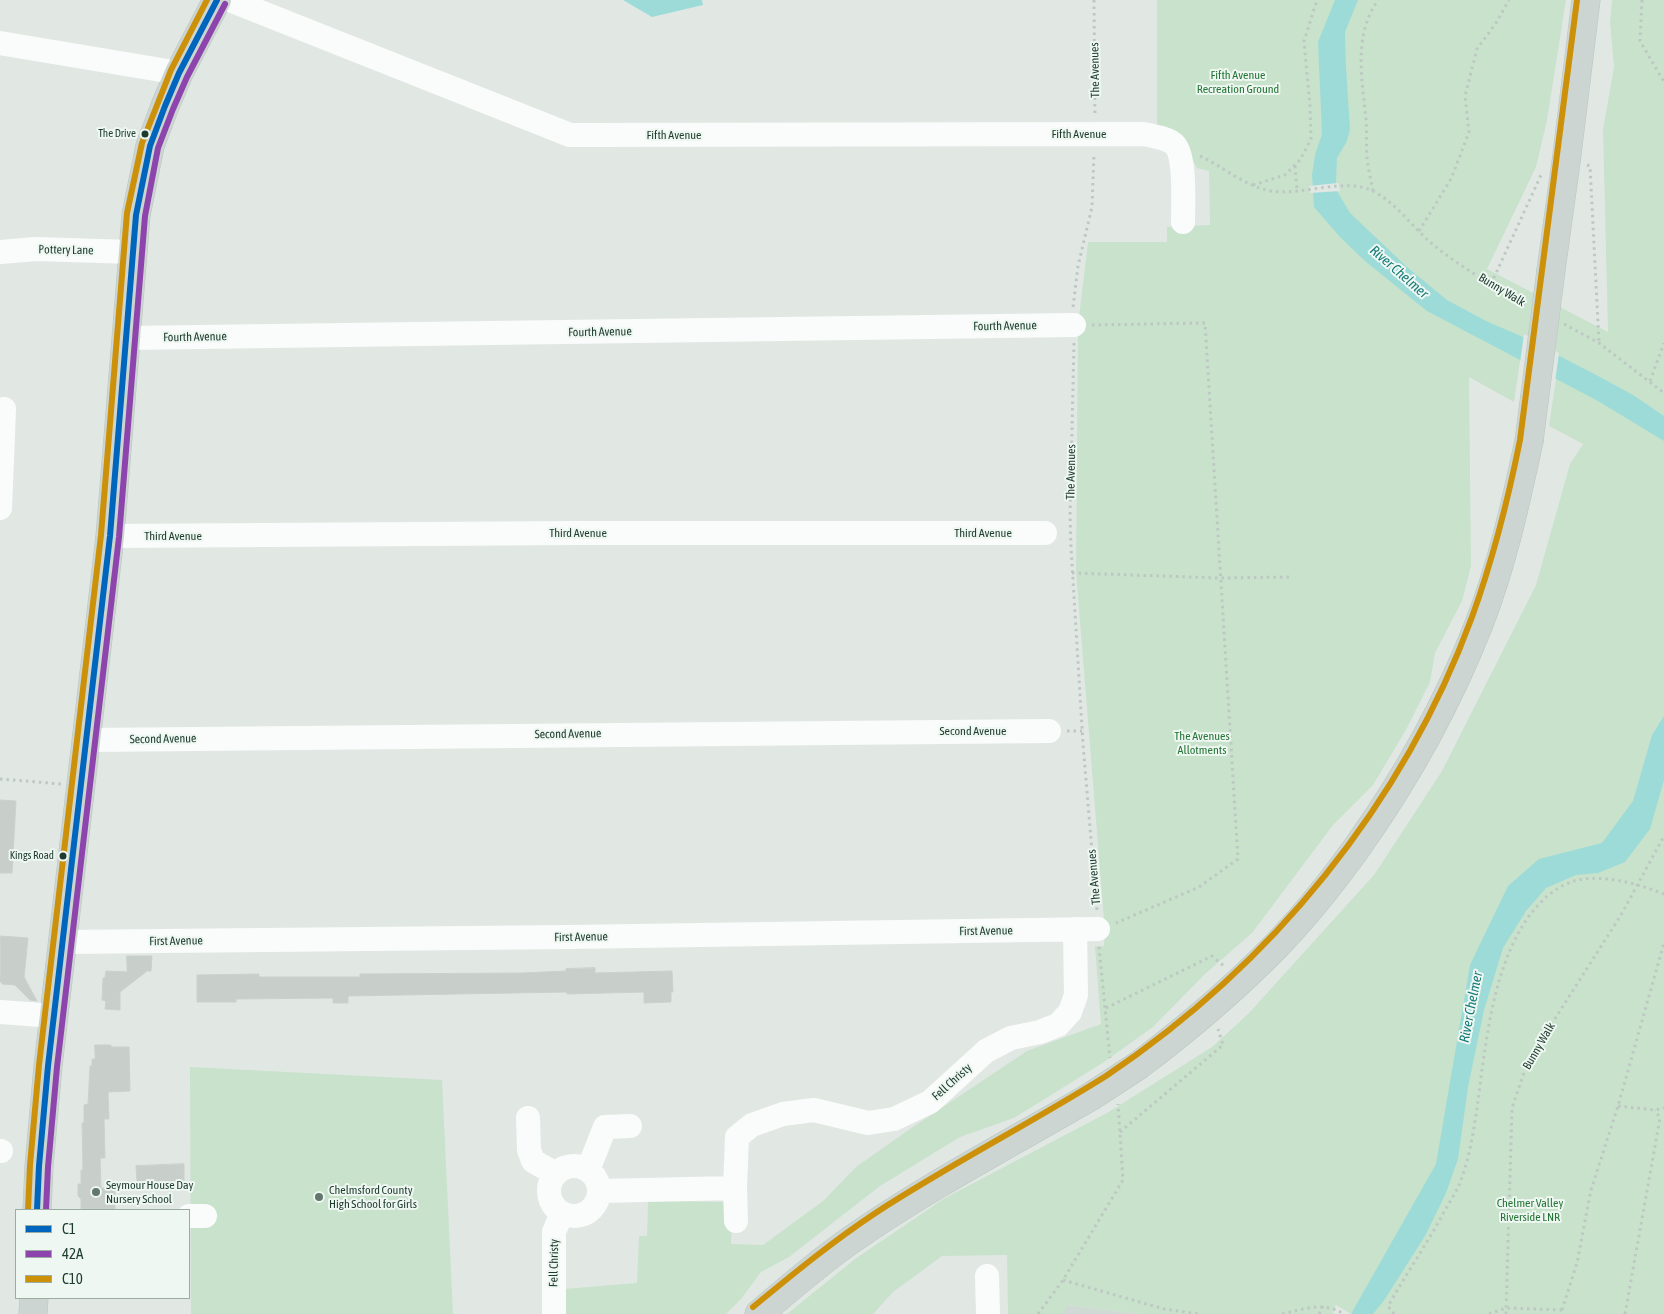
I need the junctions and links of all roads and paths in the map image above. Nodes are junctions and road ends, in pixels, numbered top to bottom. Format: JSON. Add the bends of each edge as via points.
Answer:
{"nodes":[{"id":1,"x":217,"y":0,"type":"edge"},
{"id":2,"x":230,"y":0,"type":"edge"},
{"id":3,"x":1094,"y":0,"type":"edge"},
{"id":4,"x":1317,"y":0,"type":"edge"},
{"id":5,"x":1378,"y":0,"type":"edge"},
{"id":6,"x":1509,"y":0,"type":"edge"},
{"id":7,"x":1586,"y":0,"type":"edge"},
{"id":8,"x":1642,"y":0,"type":"edge"},
{"id":9,"x":0,"y":43,"type":"edge"},
{"id":10,"x":179,"y":73,"type":"junction"},
{"id":11,"x":1664,"y":82,"type":"edge"},
{"id":12,"x":1094,"y":134,"type":"junction"},
{"id":13,"x":1174,"y":144,"type":"junction"},
{"id":14,"x":1566,"y":162,"type":"junction"},
{"id":15,"x":1295,"y":165,"type":"junction"},
{"id":16,"x":1252,"y":186,"type":"junction"},
{"id":17,"x":1298,"y":190,"type":"junction"},
{"id":18,"x":1373,"y":192,"type":"junction"},
{"id":19,"x":1183,"y":222,"type":"dead end"},
{"id":20,"x":1419,"y":231,"type":"junction"},
{"id":21,"x":0,"y":252,"type":"edge"},
{"id":22,"x":132,"y":252,"type":"junction"},
{"id":23,"x":1491,"y":284,"type":"junction"},
{"id":24,"x":1525,"y":304,"type":"dead end"},
{"id":25,"x":1558,"y":321,"type":"dead end"},
{"id":26,"x":1074,"y":326,"type":"junction"},
{"id":27,"x":126,"y":338,"type":"junction"},
{"id":28,"x":1599,"y":342,"type":"junction"},
{"id":29,"x":1664,"y":343,"type":"edge"},
{"id":30,"x":1650,"y":381,"type":"junction"},
{"id":31,"x":1664,"y":393,"type":"edge"},
{"id":32,"x":4,"y":410,"type":"dead end"},
{"id":33,"x":0,"y":508,"type":"edge"},
{"id":34,"x":1045,"y":533,"type":"dead end"},
{"id":35,"x":110,"y":536,"type":"junction"},
{"id":36,"x":1072,"y":572,"type":"junction"},
{"id":37,"x":1291,"y":577,"type":"dead end"},
{"id":38,"x":1222,"y":578,"type":"junction"},
{"id":39,"x":1049,"y":731,"type":"dead end"},
{"id":40,"x":87,"y":740,"type":"junction"},
{"id":41,"x":0,"y":779,"type":"edge"},
{"id":42,"x":81,"y":788,"type":"junction"},
{"id":43,"x":1664,"y":836,"type":"edge"},
{"id":44,"x":1638,"y":884,"type":"junction"},
{"id":45,"x":1664,"y":894,"type":"edge"},
{"id":46,"x":1075,"y":929,"type":"junction"},
{"id":47,"x":1099,"y":937,"type":"junction"},
{"id":48,"x":63,"y":942,"type":"junction"},
{"id":49,"x":1664,"y":943,"type":"edge"},
{"id":50,"x":1241,"y":980,"type":"junction"},
{"id":51,"x":1212,"y":1007,"type":"junction"},
{"id":52,"x":1106,"y":1008,"type":"junction"},
{"id":53,"x":0,"y":1012,"type":"edge"},
{"id":54,"x":54,"y":1016,"type":"junction"},
{"id":55,"x":1112,"y":1067,"type":"dead end"},
{"id":56,"x":1116,"y":1096,"type":"dead end"},
{"id":57,"x":1618,"y":1106,"type":"junction"},
{"id":58,"x":1664,"y":1108,"type":"edge"},
{"id":59,"x":1655,"y":1110,"type":"junction"},
{"id":60,"x":528,"y":1118,"type":"dead end"},
{"id":61,"x":630,"y":1126,"type":"dead end"},
{"id":62,"x":1120,"y":1132,"type":"junction"},
{"id":63,"x":588,"y":1170,"type":"junction"},
{"id":64,"x":556,"y":1174,"type":"junction"},
{"id":65,"x":735,"y":1188,"type":"junction"},
{"id":66,"x":600,"y":1191,"type":"junction"},
{"id":67,"x":37,"y":1209,"type":"edge"},
{"id":68,"x":562,"y":1213,"type":"junction"},
{"id":69,"x":736,"y":1221,"type":"dead end"},
{"id":70,"x":987,"y":1276,"type":"dead end"},
{"id":71,"x":1063,"y":1280,"type":"junction"},
{"id":72,"x":34,"y":1299,"type":"edge"},
{"id":73,"x":1323,"y":1306,"type":"junction"},
{"id":74,"x":1506,"y":1308,"type":"junction"},
{"id":75,"x":1562,"y":1312,"type":"edge"},
{"id":76,"x":33,"y":1314,"type":"edge"},
{"id":77,"x":554,"y":1314,"type":"edge"},
{"id":78,"x":760,"y":1314,"type":"edge"},
{"id":79,"x":988,"y":1314,"type":"edge"},
{"id":80,"x":1038,"y":1314,"type":"edge"},
{"id":81,"x":1199,"y":1314,"type":"edge"},
{"id":82,"x":1282,"y":1314,"type":"edge"},
{"id":83,"x":1319,"y":1314,"type":"edge"},
{"id":84,"x":1344,"y":1314,"type":"edge"},
{"id":85,"x":1394,"y":1314,"type":"edge"},
{"id":86,"x":1489,"y":1314,"type":"edge"},
{"id":87,"x":1506,"y":1314,"type":"edge"},
{"id":88,"x":1625,"y":1314,"type":"edge"}],
"edges":[{"from":1,"to":10,"type":"main road"},
{"from":2,"to":12,"type":"street","name":"Fifth Avenue","via":[[570,135]]},
{"from":3,"to":12,"type":"path","name":"The Avenues"},
{"from":4,"to":15,"type":"path","via":[[1304,41],[1310,139]]},
{"from":5,"to":18,"type":"path","via":[[1368,18],[1360,51],[1367,157]]},
{"from":6,"to":20,"type":"path","via":[[1477,49],[1465,96],[1469,132],[1451,179]]},
{"from":7,"to":14,"type":"main road"},
{"from":8,"to":11,"type":"path","via":[[1640,41]]},
{"from":9,"to":10,"type":"street"},
{"from":10,"to":22,"type":"main road","via":[[150,146]]},
{"from":12,"to":13,"type":"street","name":"Fifth Avenue","via":[[1144,134]]},
{"from":12,"to":26,"type":"path","name":"The Avenues","via":[[1092,207],[1074,291]]},
{"from":13,"to":16,"type":"path","via":[[1206,158]]},
{"from":13,"to":19,"type":"street","via":[[1182,167]]},
{"from":14,"to":23,"type":"path","via":[[1548,160]]},
{"from":14,"to":28,"type":"path","via":[[1590,166]]},
{"from":14,"to":50,"type":"main road","bridge":true,"via":[[1529,441],[1507,534],[1479,623],[1448,697],[1416,758],[1381,813],[1329,886]]},
{"from":15,"to":16,"type":"path","via":[[1285,175]]},
{"from":15,"to":17,"type":"path"},
{"from":16,"to":17,"type":"path","name":"Bunny Walk","via":[[1272,191]]},
{"from":17,"to":18,"type":"path","name":"Bunny Walk","via":[[1357,186]]},
{"from":18,"to":20,"type":"path","name":"Bunny Walk"},
{"from":20,"to":23,"type":"path","name":"Bunny Walk","via":[[1435,246]]},
{"from":21,"to":22,"type":"street","name":"Pottery Lane","via":[[36,249]]},
{"from":22,"to":27,"type":"main road"},
{"from":23,"to":24,"type":"path","name":"Bunny Walk"},
{"from":25,"to":28,"type":"path"},
{"from":26,"to":27,"type":"street","name":"Fourth Avenue"},
{"from":26,"to":36,"type":"path","name":"The Avenues"},
{"from":26,"to":38,"type":"path","via":[[1205,323]]},
{"from":27,"to":35,"type":"main road"},
{"from":28,"to":30,"type":"path"},
{"from":29,"to":30,"type":"path"},
{"from":30,"to":31,"type":"path"},
{"from":32,"to":33,"type":"street"},
{"from":34,"to":35,"type":"street","name":"Third Avenue"},
{"from":35,"to":40,"type":"main road"},
{"from":36,"to":38,"type":"path"},
{"from":36,"to":47,"type":"path","name":"The Avenues"},
{"from":37,"to":38,"type":"path"},
{"from":38,"to":47,"type":"path","via":[[1238,859],[1200,887],[1105,928]]},
{"from":39,"to":40,"type":"street","name":"Second Avenue"},
{"from":40,"to":42,"type":"main road"},
{"from":41,"to":42,"type":"path","via":[[55,782]]},
{"from":42,"to":48,"type":"main road"},
{"from":43,"to":44,"type":"path","name":"Bunny Walk"},
{"from":44,"to":45,"type":"path"},
{"from":44,"to":74,"type":"path","name":"Bunny Walk","via":[[1528,1061],[1512,1108]]},
{"from":44,"to":85,"type":"path","via":[[1582,879],[1553,890],[1535,908],[1518,933],[1504,962],[1495,996],[1472,1142],[1459,1185],[1388,1306]]},
{"from":46,"to":47,"type":"street","name":"First Avenue"},
{"from":46,"to":48,"type":"street","name":"First Avenue"},
{"from":46,"to":65,"type":"street","name":"Fell Christy","via":[[1076,995],[1070,1012],[1058,1025],[1011,1038],[986,1051],[930,1102],[894,1120],[868,1123],[814,1110],[783,1114],[752,1125],[737,1137]]},
{"from":47,"to":52,"type":"path","name":"The Avenues"},
{"from":48,"to":54,"type":"main road"},
{"from":49,"to":57,"type":"path"},
{"from":50,"to":51,"type":"main road"},
{"from":50,"to":52,"type":"path","via":[[1212,956]]},
{"from":51,"to":62,"type":"path","via":[[1223,1045]]},
{"from":51,"to":78,"type":"main road","bridge":true,"via":[[1139,1065],[1090,1097],[900,1207],[793,1285]]},
{"from":52,"to":55,"type":"path","name":"The Avenues"},
{"from":53,"to":54,"type":"street"},
{"from":54,"to":67,"type":"main road","via":[[42,1124]]},
{"from":56,"to":62,"type":"path"},
{"from":57,"to":59,"type":"path"},
{"from":57,"to":75,"type":"path","via":[[1592,1190],[1577,1262]]},
{"from":58,"to":59,"type":"path"},
{"from":59,"to":88,"type":"path","via":[[1660,1118]]},
{"from":60,"to":64,"type":"street","via":[[529,1150],[533,1160]]},
{"from":61,"to":63,"type":"street","via":[[605,1127]]},
{"from":62,"to":71,"type":"path","via":[[1123,1180]]},
{"from":63,"to":64,"type":"street","via":[[572,1166]]},
{"from":63,"to":66,"type":"street"},
{"from":64,"to":68,"type":"street","via":[[549,1187],[549,1195]]},
{"from":65,"to":66,"type":"street"},
{"from":65,"to":69,"type":"street","name":"Fell Christy"},
{"from":66,"to":68,"type":"street","via":[[594,1207],[587,1213],[579,1216]]},
{"from":68,"to":77,"type":"street","name":"Fell Christy","via":[[554,1232]]},
{"from":70,"to":79,"type":"street"},
{"from":71,"to":80,"type":"path"},
{"from":71,"to":81,"type":"path","via":[[1164,1309]]},
{"from":72,"to":76,"type":"main road"},
{"from":73,"to":82,"type":"path"},
{"from":73,"to":83,"type":"path"},
{"from":73,"to":84,"type":"path"},
{"from":74,"to":75,"type":"path"},
{"from":74,"to":86,"type":"path"},
{"from":74,"to":87,"type":"path","name":"Bunny Walk"}]}
